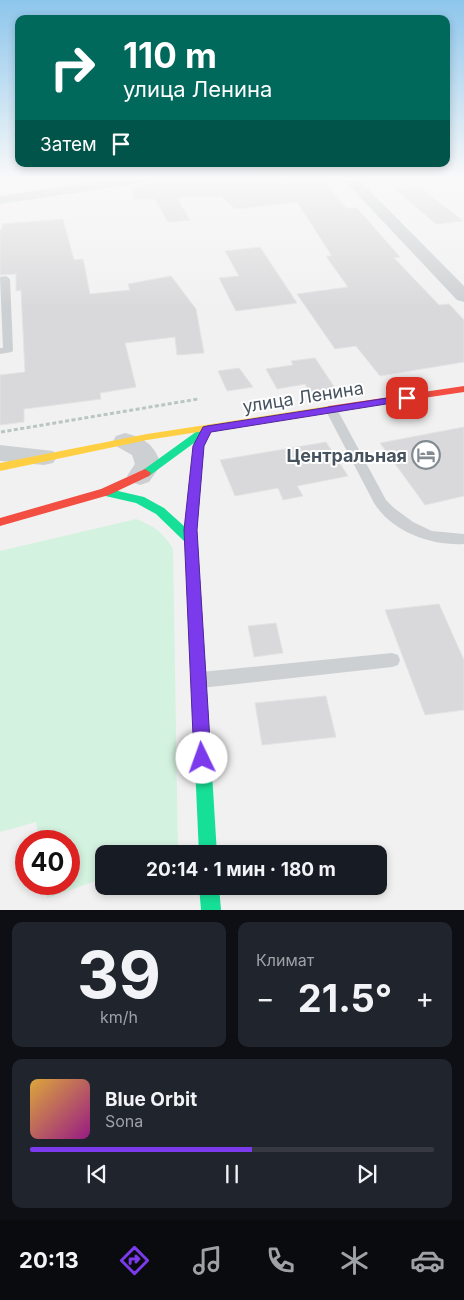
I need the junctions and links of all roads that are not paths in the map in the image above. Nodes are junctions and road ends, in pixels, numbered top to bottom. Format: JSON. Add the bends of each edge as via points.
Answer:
{"nodes":[{"id":1,"x":393,"y":222,"type":"edge"},
{"id":2,"x":0,"y":280,"type":"edge"},
{"id":3,"x":464,"y":296,"type":"edge"},
{"id":4,"x":0,"y":351,"type":"edge"},
{"id":5,"x":464,"y":389,"type":"edge"},
{"id":6,"x":332,"y":410,"type":"junction"},
{"id":7,"x":207,"y":429,"type":"junction"},
{"id":8,"x":125,"y":441,"type":"junction"},
{"id":9,"x":0,"y":453,"type":"edge"},
{"id":10,"x":44,"y":458,"type":"junction"},
{"id":11,"x":0,"y":467,"type":"edge"},
{"id":12,"x":140,"y":476,"type":"junction"},
{"id":13,"x":105,"y":492,"type":"junction"},
{"id":14,"x":0,"y":522,"type":"edge"},
{"id":15,"x":464,"y":539,"type":"edge"},
{"id":16,"x":191,"y":540,"type":"junction"},
{"id":17,"x":392,"y":660,"type":"dead end"},
{"id":18,"x":198,"y":680,"type":"junction"},
{"id":19,"x":207,"y":845,"type":"edge"},
{"id":20,"x":209,"y":895,"type":"edge"},
{"id":21,"x":210,"y":910,"type":"edge"}],
"edges":[{"from":1,"to":3,"type":"street"},
{"from":2,"to":4,"type":"lane","via":[[6,279],[8,350]]},
{"from":5,"to":6,"type":"street","name":"улица Ленина"},
{"from":6,"to":7,"type":"street","name":"улица Ленина"},
{"from":6,"to":15,"type":"lane","via":[[388,511],[418,531]]},
{"from":7,"to":8,"type":"street","name":"улица Ленина"},
{"from":7,"to":12,"type":"street"},
{"from":7,"to":16,"type":"street","via":[[198,446]]},
{"from":8,"to":10,"type":"street","name":"улица Ленина"},
{"from":8,"to":12,"type":"street","via":[[138,445],[145,455],[148,465]]},
{"from":9,"to":10,"type":"street"},
{"from":10,"to":11,"type":"street","name":"улица Ленина"},
{"from":12,"to":13,"type":"street"},
{"from":13,"to":14,"type":"street"},
{"from":13,"to":16,"type":"street","via":[[140,500],[160,511]]},
{"from":16,"to":18,"type":"street"},
{"from":17,"to":18,"type":"lane"},
{"from":18,"to":19,"type":"street"},
{"from":20,"to":21,"type":"street"}]}
